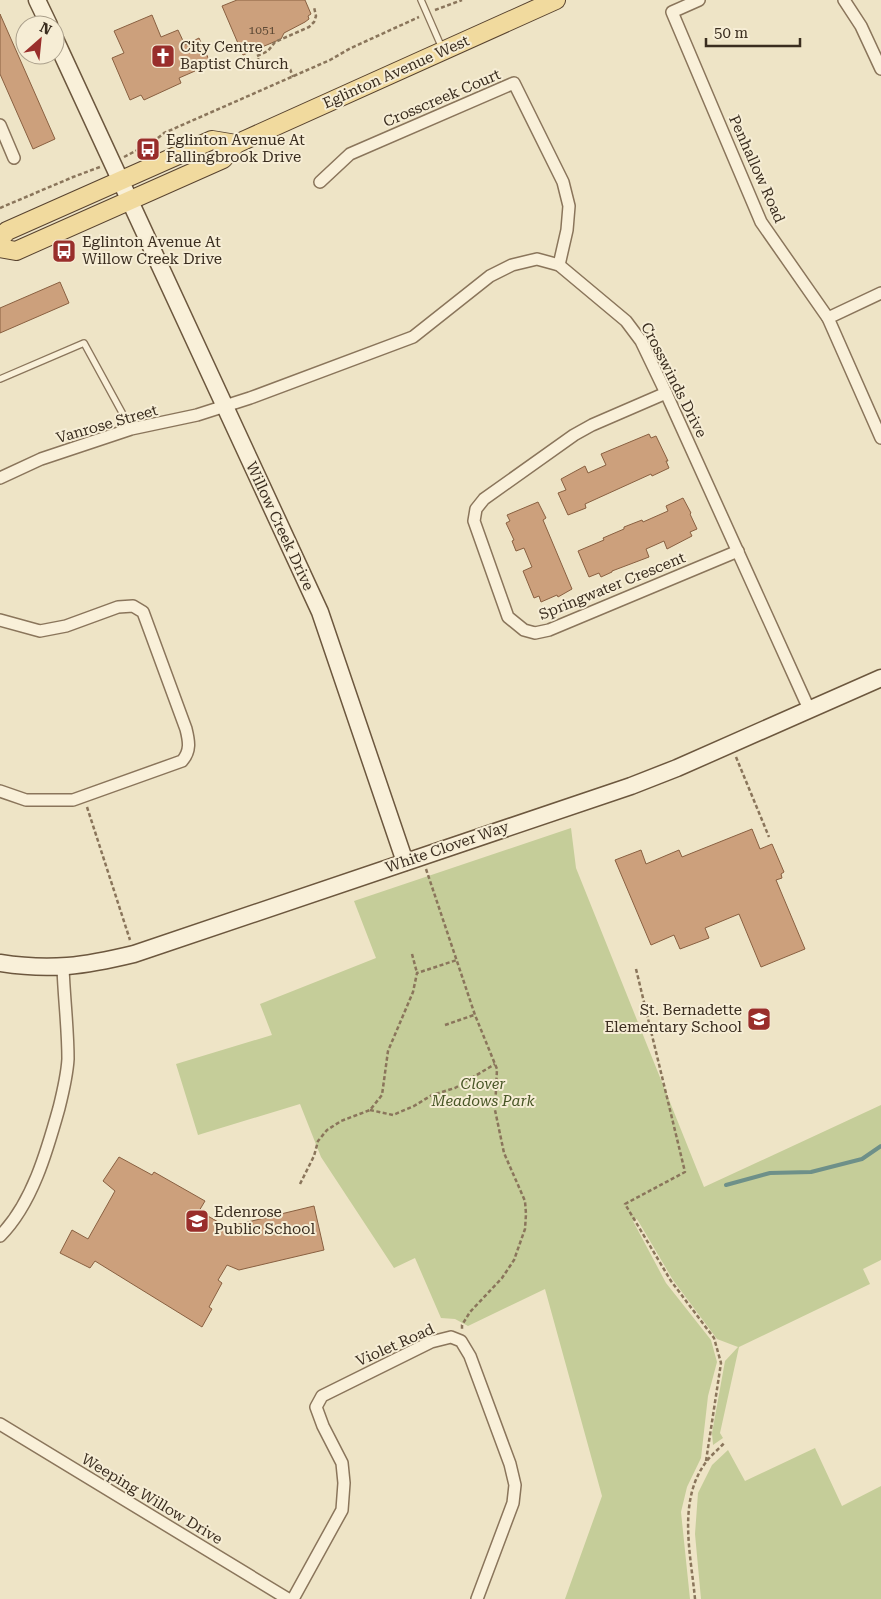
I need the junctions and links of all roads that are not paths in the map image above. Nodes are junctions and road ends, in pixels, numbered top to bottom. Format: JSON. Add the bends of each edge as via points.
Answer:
{"nodes":[{"id":1,"x":37,"y":0,"type":"edge"},
{"id":2,"x":421,"y":0,"type":"edge"},
{"id":3,"x":556,"y":0,"type":"edge"},
{"id":4,"x":699,"y":0,"type":"edge"},
{"id":5,"x":844,"y":0,"type":"edge"},
{"id":6,"x":44,"y":15,"type":"edge"},
{"id":7,"x":443,"y":51,"type":"junction"},
{"id":8,"x":65,"y":61,"type":"edge"},
{"id":9,"x":881,"y":69,"type":"edge"},
{"id":10,"x":0,"y":125,"type":"edge"},
{"id":11,"x":236,"y":144,"type":"junction"},
{"id":12,"x":14,"y":158,"type":"dead end"},
{"id":13,"x":120,"y":180,"type":"junction"},
{"id":14,"x":320,"y":182,"type":"dead end"},
{"id":15,"x":129,"y":200,"type":"junction"},
{"id":16,"x":0,"y":238,"type":"edge"},
{"id":17,"x":0,"y":248,"type":"edge"},
{"id":18,"x":559,"y":264,"type":"junction"},
{"id":19,"x":881,"y":293,"type":"edge"},
{"id":20,"x":828,"y":318,"type":"junction"},
{"id":21,"x":0,"y":380,"type":"edge"},
{"id":22,"x":666,"y":393,"type":"junction"},
{"id":23,"x":224,"y":406,"type":"junction"},
{"id":24,"x":132,"y":429,"type":"junction"},
{"id":25,"x":881,"y":438,"type":"edge"},
{"id":26,"x":0,"y":478,"type":"edge"},
{"id":27,"x":738,"y":551,"type":"junction"},
{"id":28,"x":0,"y":620,"type":"edge"},
{"id":29,"x":881,"y":678,"type":"edge"},
{"id":30,"x":809,"y":709,"type":"junction"},
{"id":31,"x":0,"y":791,"type":"edge"},
{"id":32,"x":405,"y":862,"type":"junction"},
{"id":33,"x":0,"y":963,"type":"edge"},
{"id":34,"x":62,"y":967,"type":"junction"},
{"id":35,"x":0,"y":1236,"type":"edge"},
{"id":36,"x":0,"y":1424,"type":"edge"},
{"id":37,"x":288,"y":1599,"type":"edge"},
{"id":38,"x":293,"y":1599,"type":"edge"},
{"id":39,"x":477,"y":1599,"type":"edge"}],
"edges":[{"from":1,"to":6,"type":"street"},
{"from":2,"to":7,"type":"lane"},
{"from":3,"to":7,"type":"main road","name":"Eglinton Avenue West"},
{"from":4,"to":20,"type":"street","name":"Penhallow Road","via":[[672,12],[761,222]]},
{"from":5,"to":9,"type":"street","via":[[861,26]]},
{"from":7,"to":11,"type":"main road","name":"Eglinton Avenue West"},
{"from":8,"to":13,"type":"street","name":"Willow Creek Drive"},
{"from":10,"to":12,"type":"street"},
{"from":11,"to":13,"type":"main road","via":[[212,140]]},
{"from":11,"to":15,"type":"main road","name":"Eglinton Avenue West","via":[[223,159]]},
{"from":13,"to":15,"type":"street","name":"Willow Creek Drive"},
{"from":13,"to":16,"type":"main road","via":[[7,231]]},
{"from":14,"to":18,"type":"street","name":"Crosscreek Court","via":[[350,154],[514,82],[563,182],[569,206]]},
{"from":15,"to":17,"type":"main road","name":"Eglinton Avenue West","via":[[16,251]]},
{"from":15,"to":23,"type":"street","name":"Willow Creek Drive"},
{"from":18,"to":22,"type":"street","name":"Crosswinds Drive","via":[[626,321],[641,341]]},
{"from":18,"to":23,"type":"street","via":[[537,259],[512,265],[490,276],[413,337]]},
{"from":19,"to":20,"type":"street"},
{"from":20,"to":25,"type":"street","name":"Penhallow Road"},
{"from":21,"to":24,"type":"lane","via":[[84,343]]},
{"from":22,"to":27,"type":"street","name":"Crosswinds Drive"},
{"from":22,"to":27,"type":"street","name":"Springwater Crescent","via":[[574,435],[484,498],[476,509],[474,521],[508,617],[524,630],[535,633],[549,630]]},
{"from":23,"to":24,"type":"street","name":"Vanrose Street","via":[[197,416]]},
{"from":23,"to":32,"type":"street","name":"Willow Creek Drive","via":[[320,612]]},
{"from":24,"to":26,"type":"street","name":"Vanrose Street","via":[[41,459]]},
{"from":27,"to":30,"type":"street","name":"Crosswinds Drive"},
{"from":28,"to":31,"type":"street","via":[[40,631],[66,626],[118,607],[134,606],[143,612],[190,743],[188,755],[182,761],[73,800],[26,800]]},
{"from":29,"to":30,"type":"street","name":"White Clover Way"},
{"from":30,"to":32,"type":"street","name":"White Clover Way","via":[[631,786]]},
{"from":32,"to":34,"type":"street","name":"White Clover Way","via":[[134,954]]},
{"from":33,"to":34,"type":"street","name":"White Clover Way"},
{"from":34,"to":35,"type":"street","via":[[68,1061],[64,1088],[35,1182]]},
{"from":36,"to":37,"type":"street","name":"Weeping Willow Drive"},
{"from":38,"to":39,"type":"street","name":"Violet Road","via":[[342,1510],[342,1463],[316,1407],[322,1396],[431,1342],[450,1337],[461,1341],[470,1356],[516,1486]]}]}
